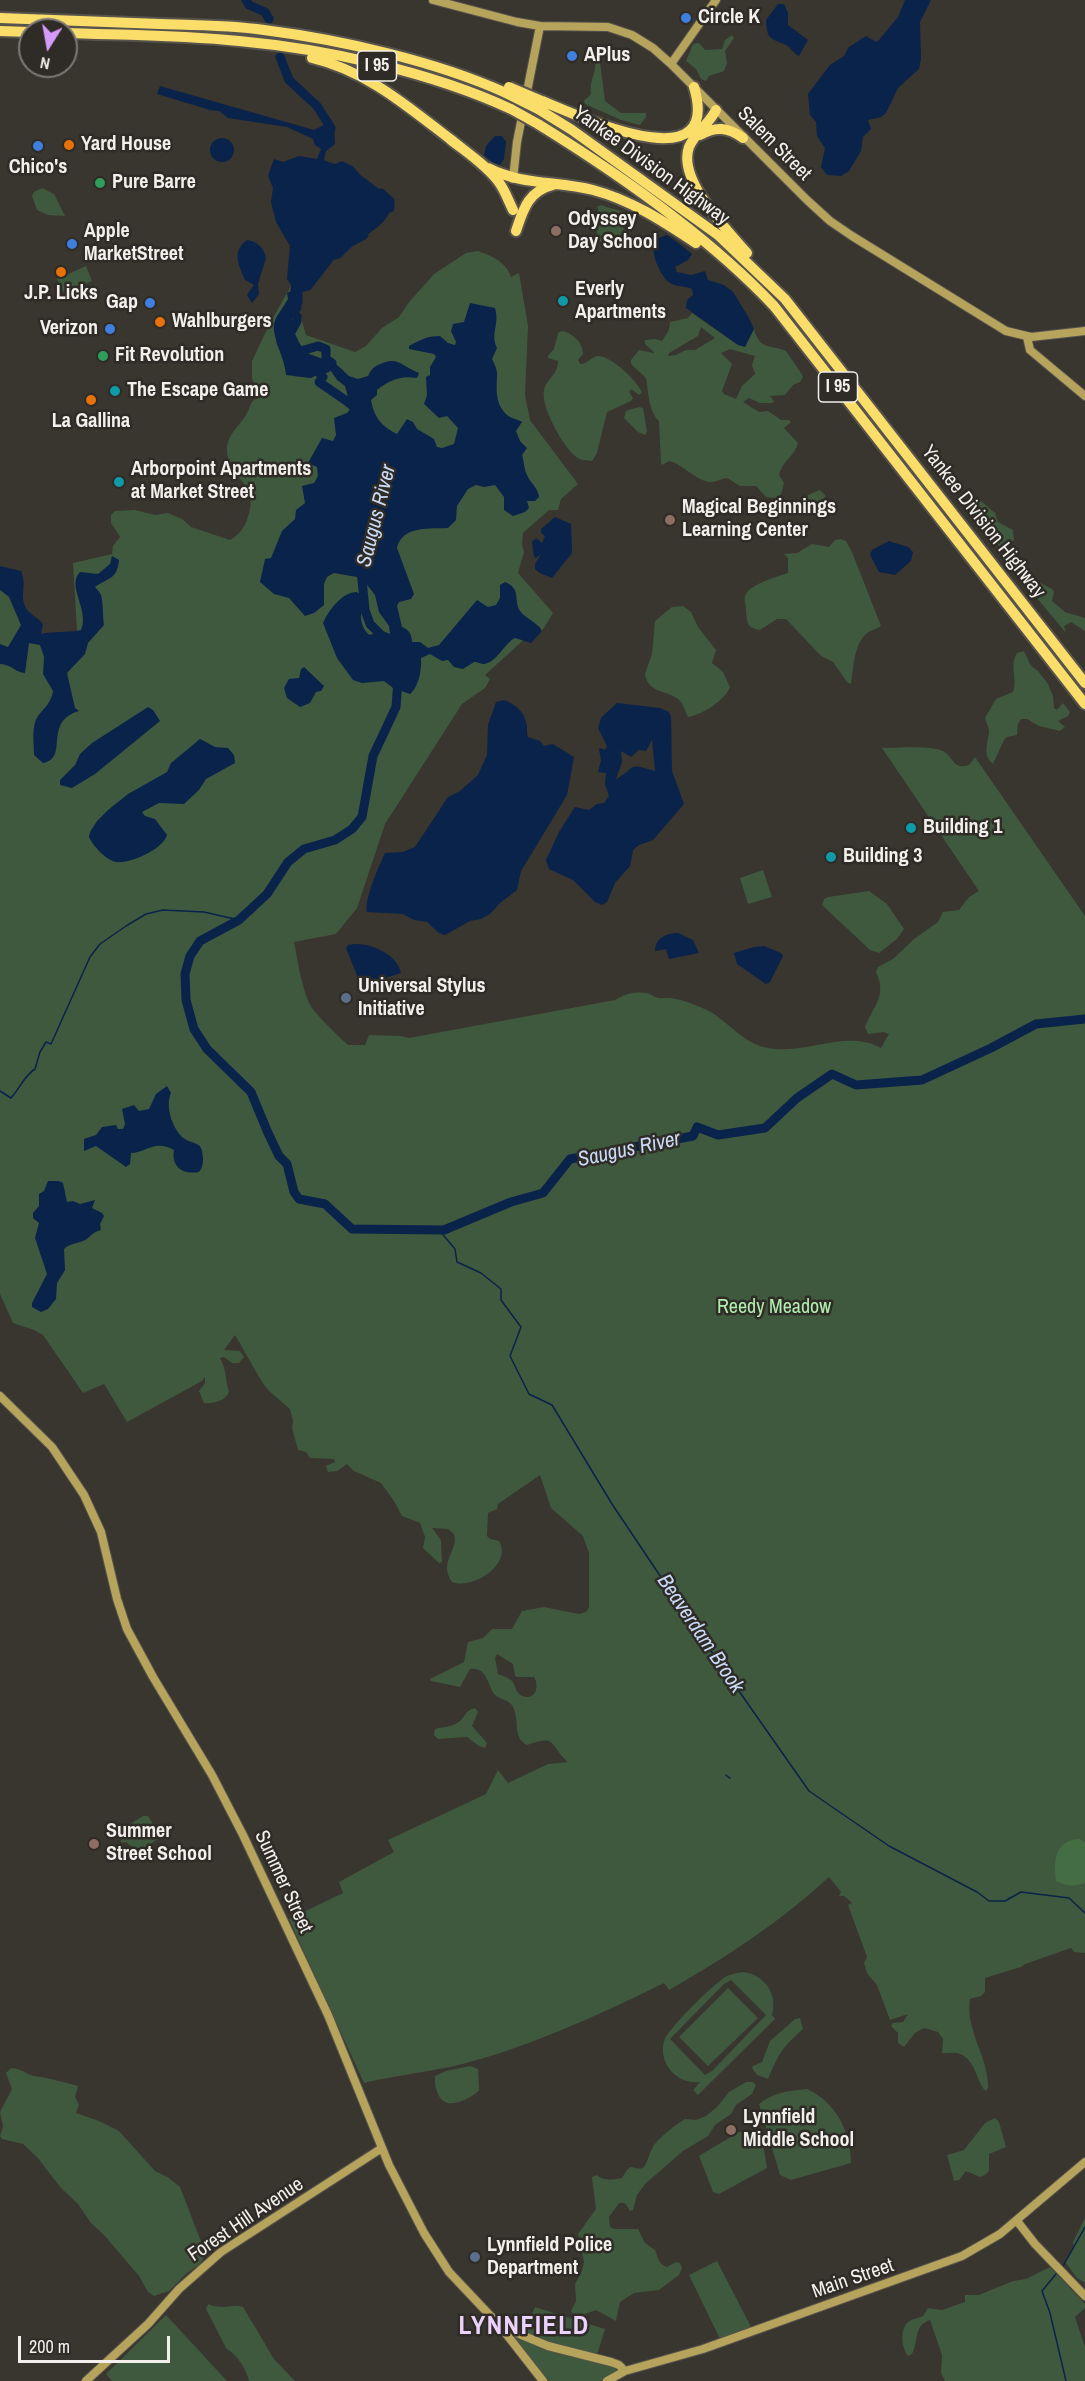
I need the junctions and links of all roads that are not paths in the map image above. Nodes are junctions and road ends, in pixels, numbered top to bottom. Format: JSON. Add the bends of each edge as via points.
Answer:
{"nodes":[{"id":1,"x":434,"y":0,"type":"edge"},
{"id":2,"x":716,"y":0,"type":"edge"},
{"id":3,"x":0,"y":18,"type":"edge"},
{"id":4,"x":540,"y":26,"type":"junction"},
{"id":5,"x":0,"y":31,"type":"edge"},
{"id":6,"x":18,"y":32,"type":"edge"},
{"id":7,"x":78,"y":34,"type":"edge"},
{"id":8,"x":238,"y":41,"type":"junction"},
{"id":9,"x":671,"y":64,"type":"junction"},
{"id":10,"x":694,"y":87,"type":"junction"},
{"id":11,"x":540,"y":105,"type":"junction"},
{"id":12,"x":716,"y":110,"type":"junction"},
{"id":13,"x":694,"y":133,"type":"junction"},
{"id":14,"x":743,"y":138,"type":"junction"},
{"id":15,"x":480,"y":163,"type":"junction"},
{"id":16,"x":513,"y":178,"type":"junction"},
{"id":17,"x":563,"y":185,"type":"junction"},
{"id":18,"x":513,"y":210,"type":"dead end"},
{"id":19,"x":516,"y":231,"type":"dead end"},
{"id":20,"x":758,"y":290,"type":"junction"},
{"id":21,"x":785,"y":299,"type":"junction"},
{"id":22,"x":1085,"y":331,"type":"edge"},
{"id":23,"x":1027,"y":337,"type":"junction"},
{"id":24,"x":1085,"y":396,"type":"edge"},
{"id":25,"x":1085,"y":683,"type":"edge"},
{"id":26,"x":1085,"y":704,"type":"edge"},
{"id":27,"x":0,"y":1396,"type":"edge"},
{"id":28,"x":382,"y":2148,"type":"junction"},
{"id":29,"x":1085,"y":2162,"type":"edge"},
{"id":30,"x":1017,"y":2221,"type":"junction"},
{"id":31,"x":1085,"y":2296,"type":"edge"},
{"id":32,"x":500,"y":2326,"type":"junction"},
{"id":33,"x":625,"y":2371,"type":"junction"},
{"id":34,"x":86,"y":2381,"type":"edge"},
{"id":35,"x":543,"y":2381,"type":"edge"},
{"id":36,"x":607,"y":2381,"type":"edge"}],
"edges":[{"from":1,"to":4,"type":"main road","name":"Salem Street"},
{"from":2,"to":9,"type":"main road"},
{"from":3,"to":11,"type":"highway","name":"Yankee Division Highway","number":"I 95","bridge":true,"via":[[243,28],[318,39],[466,77]]},
{"from":4,"to":9,"type":"main road","name":"Salem Street","via":[[614,28],[641,40]]},
{"from":4,"to":16,"type":"main road"},
{"from":5,"to":6,"type":"highway"},
{"from":7,"to":8,"type":"highway","name":"Yankee Division Highway","number":"I 95"},
{"from":8,"to":15,"type":"highway","via":[[322,60],[372,82],[408,105]]},
{"from":8,"to":20,"type":"highway","name":"Yankee Division Highway","number":"I 95","bridge":true,"via":[[368,64],[451,86],[511,109],[584,154],[707,243]]},
{"from":9,"to":10,"type":"main road","name":"Salem Street"},
{"from":10,"to":12,"type":"main road","name":"Salem Street"},
{"from":10,"to":13,"type":"highway","via":[[699,107]]},
{"from":11,"to":13,"type":"highway","via":[[653,138]]},
{"from":11,"to":21,"type":"highway","name":"Yankee Division Highway","number":"I 95","via":[[718,235]]},
{"from":12,"to":13,"type":"highway","via":[[712,120]]},
{"from":12,"to":14,"type":"main road","name":"Salem Street"},
{"from":13,"to":14,"type":"highway","via":[[721,128]]},
{"from":13,"to":21,"type":"highway","via":[[688,163],[699,192]]},
{"from":14,"to":23,"type":"main road","name":"Salem Street","via":[[838,227],[1000,328]]},
{"from":15,"to":16,"type":"highway"},
{"from":15,"to":18,"type":"highway","via":[[499,183]]},
{"from":16,"to":17,"type":"highway"},
{"from":17,"to":19,"type":"highway","via":[[547,187],[530,197]]},
{"from":17,"to":20,"type":"highway","via":[[607,194],[639,207],[696,243]]},
{"from":20,"to":26,"type":"highway","name":"Yankee Division Highway","number":"I 95","via":[[795,331]]},
{"from":21,"to":25,"type":"highway","name":"Yankee Division Highway","number":"I 95"},
{"from":22,"to":23,"type":"main road","name":"Salem Street"},
{"from":23,"to":24,"type":"main road","via":[[1030,350]]},
{"from":27,"to":28,"type":"main road","name":"Summer Street","via":[[52,1447],[84,1493],[101,1532],[127,1629],[243,1835],[328,2015]]},
{"from":28,"to":32,"type":"main road","name":"Summer Street","via":[[440,2261]]},
{"from":28,"to":34,"type":"main road","name":"Forest Hill Avenue","via":[[221,2252]]},
{"from":29,"to":30,"type":"main road","name":"Main Street"},
{"from":30,"to":31,"type":"main road"},
{"from":30,"to":33,"type":"main road","name":"Main Street","via":[[980,2247],[927,2270],[703,2349]]},
{"from":32,"to":33,"type":"main road","via":[[548,2346],[611,2362]]},
{"from":32,"to":35,"type":"main road","name":"Summer Street"},
{"from":33,"to":36,"type":"main road","name":"Main Street"}]}
